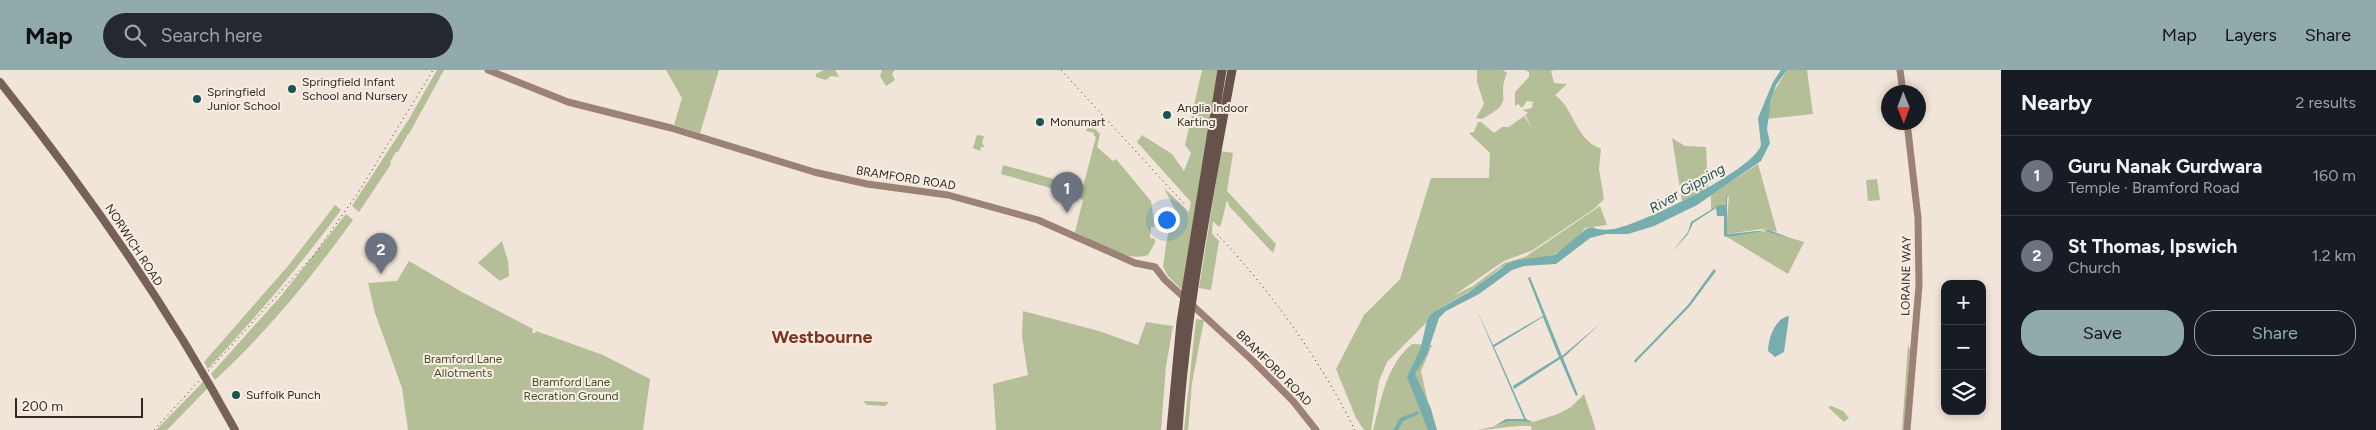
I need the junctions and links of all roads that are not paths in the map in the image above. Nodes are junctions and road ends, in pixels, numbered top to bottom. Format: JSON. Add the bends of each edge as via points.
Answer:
{"nodes":[{"id":1,"x":488,"y":70,"type":"edge"},
{"id":2,"x":1222,"y":70,"type":"edge"},
{"id":3,"x":1232,"y":70,"type":"edge"},
{"id":4,"x":1900,"y":70,"type":"edge"},
{"id":5,"x":0,"y":82,"type":"edge"},
{"id":6,"x":1902,"y":85,"type":"edge"},
{"id":7,"x":1908,"y":130,"type":"edge"},
{"id":8,"x":1191,"y":280,"type":"junction"},
{"id":9,"x":1184,"y":324,"type":"junction"},
{"id":10,"x":235,"y":430,"type":"edge"},
{"id":11,"x":1171,"y":430,"type":"edge"},
{"id":12,"x":1178,"y":430,"type":"edge"},
{"id":13,"x":1316,"y":430,"type":"edge"},
{"id":14,"x":1907,"y":430,"type":"edge"}],
"edges":[{"from":1,"to":13,"type":"main road","name":"BRAMFORD ROAD","via":[[568,102],[671,128],[814,172],[868,184],[948,195],[1038,220],[1135,263],[1154,267],[1293,401]]},
{"from":2,"to":8,"type":"highway"},
{"from":3,"to":8,"type":"highway"},
{"from":4,"to":6,"type":"main road"},
{"from":5,"to":10,"type":"main road","name":"NORWICH ROAD","via":[[98,211]]},
{"from":7,"to":14,"type":"main road","name":"LORAINE WAY","via":[[1918,218],[1919,278]]},
{"from":8,"to":9,"type":"highway"},
{"from":9,"to":11,"type":"highway"},
{"from":9,"to":12,"type":"highway"}]}
